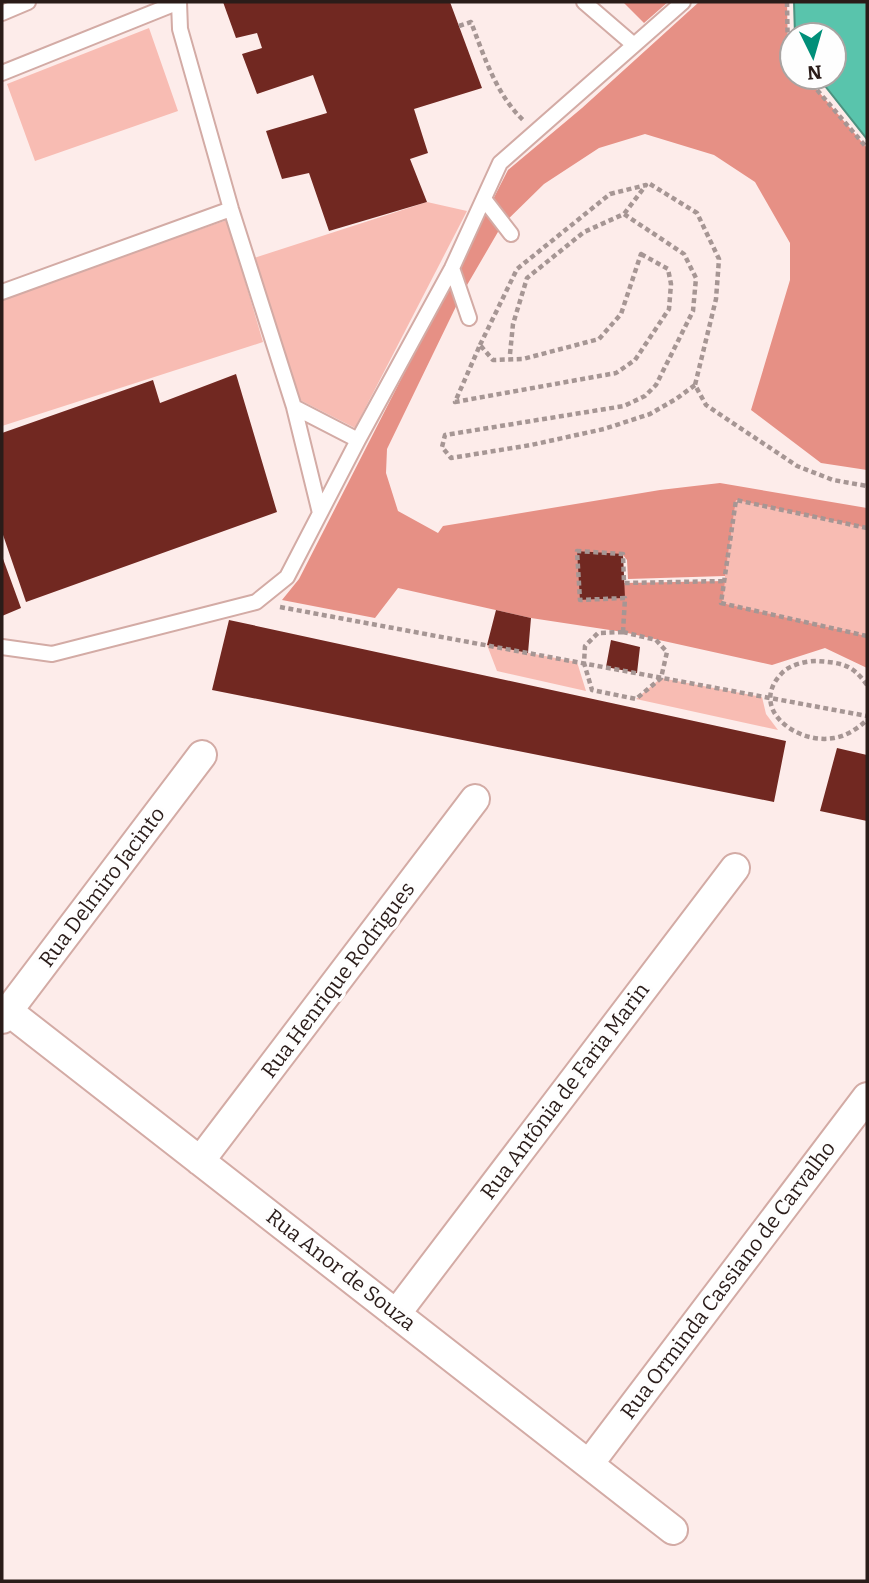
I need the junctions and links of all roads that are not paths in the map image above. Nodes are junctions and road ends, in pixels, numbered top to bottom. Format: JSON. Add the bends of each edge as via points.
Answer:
{"nodes":[{"id":1,"x":28,"y":2,"type":"edge"},
{"id":2,"x":179,"y":2,"type":"edge"},
{"id":3,"x":584,"y":2,"type":"edge"},
{"id":4,"x":683,"y":2,"type":"edge"},
{"id":5,"x":155,"y":6,"type":"edge"},
{"id":6,"x":2,"y":13,"type":"edge"},
{"id":7,"x":180,"y":29,"type":"junction"},
{"id":8,"x":634,"y":46,"type":"junction"},
{"id":9,"x":2,"y":73,"type":"edge"},
{"id":10,"x":484,"y":199,"type":"junction"},
{"id":11,"x":231,"y":209,"type":"junction"},
{"id":12,"x":511,"y":233,"type":"dead end"},
{"id":13,"x":452,"y":268,"type":"junction"},
{"id":14,"x":2,"y":292,"type":"edge"},
{"id":15,"x":469,"y":318,"type":"dead end"},
{"id":16,"x":294,"y":407,"type":"junction"},
{"id":17,"x":358,"y":440,"type":"junction"},
{"id":18,"x":320,"y":513,"type":"junction"},
{"id":19,"x":2,"y":647,"type":"edge"},
{"id":20,"x":202,"y":755,"type":"dead end"},
{"id":21,"x":475,"y":799,"type":"dead end"},
{"id":22,"x":735,"y":868,"type":"dead end"},
{"id":23,"x":5,"y":1015,"type":"edge"},
{"id":24,"x":867,"y":1097,"type":"edge"},
{"id":25,"x":200,"y":1161,"type":"junction"},
{"id":26,"x":396,"y":1314,"type":"junction"},
{"id":27,"x":589,"y":1464,"type":"junction"},
{"id":28,"x":673,"y":1530,"type":"dead end"}],
"edges":[{"from":1,"to":6,"type":"lane"},
{"from":2,"to":5,"type":"lane"},
{"from":2,"to":7,"type":"lane"},
{"from":3,"to":8,"type":"lane"},
{"from":4,"to":8,"type":"lane"},
{"from":5,"to":7,"type":"lane"},
{"from":5,"to":9,"type":"lane"},
{"from":7,"to":11,"type":"lane"},
{"from":8,"to":10,"type":"lane","via":[[500,163]]},
{"from":10,"to":12,"type":"lane"},
{"from":10,"to":13,"type":"lane"},
{"from":11,"to":14,"type":"lane"},
{"from":11,"to":16,"type":"lane"},
{"from":13,"to":15,"type":"lane"},
{"from":13,"to":17,"type":"lane"},
{"from":16,"to":17,"type":"lane"},
{"from":16,"to":18,"type":"lane"},
{"from":17,"to":18,"type":"lane"},
{"from":18,"to":19,"type":"lane","via":[[287,577],[256,602],[52,654]]},
{"from":20,"to":23,"type":"street","name":"Rua Delmiro Jacinto"},
{"from":21,"to":25,"type":"street","name":"Rua Henrique Rodrigues"},
{"from":22,"to":26,"type":"street","name":"Rua Antônia de Faria Marin"},
{"from":23,"to":25,"type":"street","name":"Rua Anor de Souza"},
{"from":24,"to":27,"type":"street","name":"Rua Orminda Cassiano de Carvalho"},
{"from":25,"to":26,"type":"street","name":"Rua Anor de Souza"},
{"from":26,"to":27,"type":"street","name":"Rua Anor de Souza"},
{"from":27,"to":28,"type":"street","name":"Rua Anor de Souza"}]}
